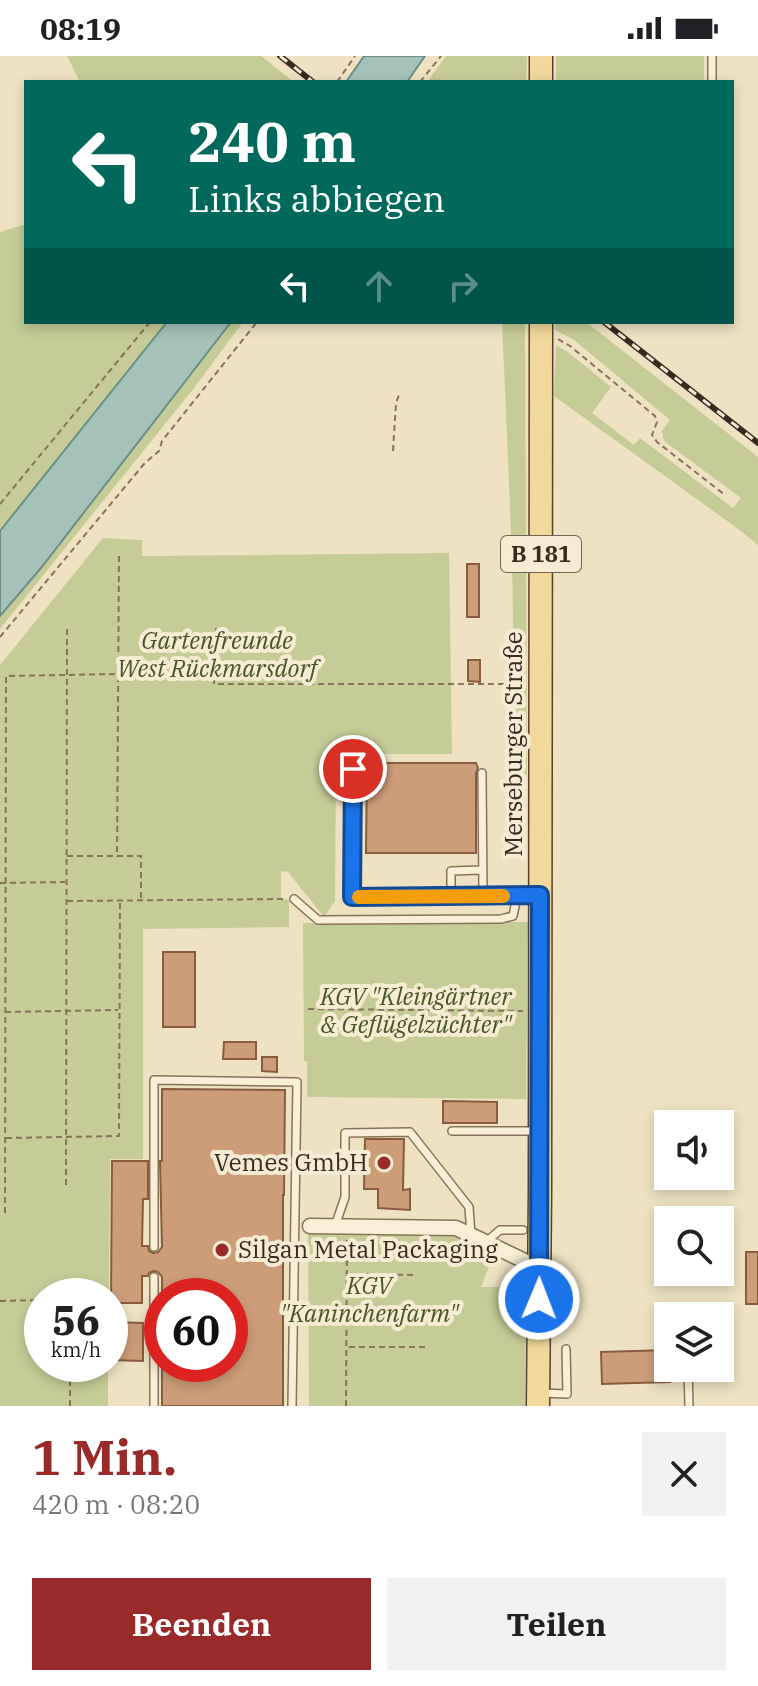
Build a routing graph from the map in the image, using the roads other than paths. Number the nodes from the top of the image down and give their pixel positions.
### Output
1 (541, 56) edge
2 (712, 56) edge
3 (541, 80) edge
4 (712, 80) edge
5 (541, 329) edge
6 (353, 769) dead end
7 (482, 773) dead end
8 (482, 870) junction
9 (540, 895) junction
10 (451, 896) junction
11 (483, 896) junction
12 (517, 896) junction
13 (294, 899) road end
14 (452, 1131) dead end
15 (540, 1131) junction
16 (310, 1226) dead end
17 (342, 1226) junction
18 (523, 1230) dead end
19 (471, 1235) junction
20 (486, 1242) junction
21 (154, 1247) dead end
22 (539, 1268) junction
23 (154, 1277) dead end
24 (566, 1349) dead end
25 (688, 1382) edge
26 (538, 1400) edge
27 (154, 1406) edge
28 (292, 1406) edge
29 (689, 1406) edge

1 - 3 main road
2 - 4 lane
5 - 9 main road, Merseburger Straße / B 181
6 - 10 lane
7 - 8 lane
8 - 10 lane
8 - 11 lane
9 - 12 lane
9 - 15 main road, Merseburger Straße / B 181
10 - 11 lane
11 - 12 lane
12 - 13 lane
14 - 15 lane
15 - 22 main road, Merseburger Straße / B 181
16 - 17 street
17 - 19 street
17 - 19 lane
18 - 20 lane
19 - 20 street
20 - 22 street
21 - 28 lane
22 - 26 main road, Merseburger Straße / B 181
23 - 27 lane
24 - 26 lane
25 - 29 lane

